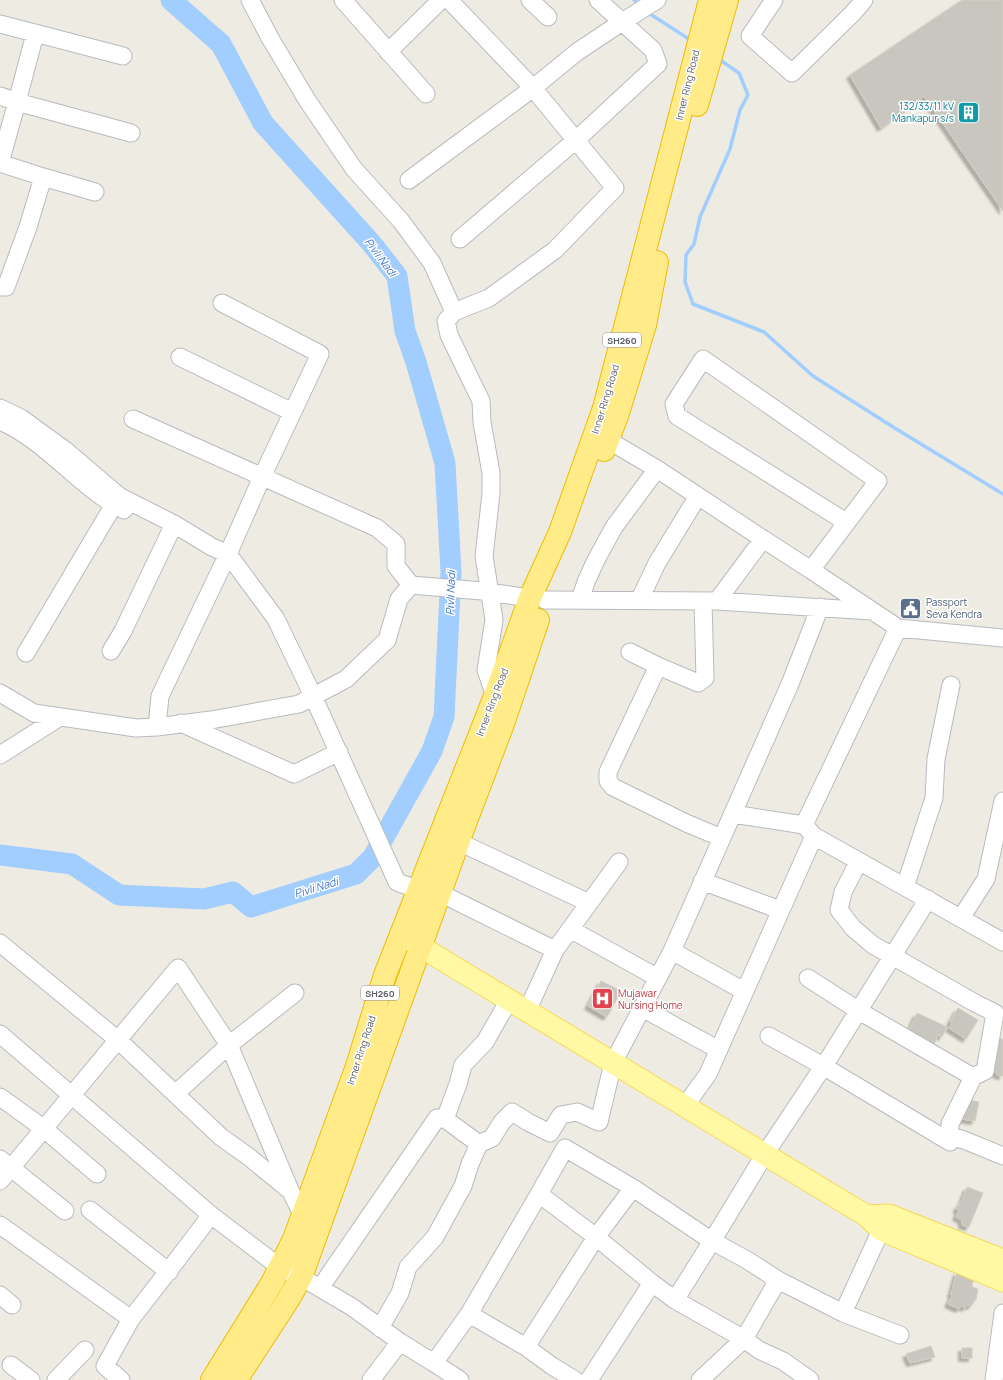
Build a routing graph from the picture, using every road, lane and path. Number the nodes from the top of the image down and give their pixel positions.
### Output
1 (250, 0) edge
2 (343, 0) edge
3 (441, 0) edge
4 (449, 0) edge
5 (530, 0) edge
6 (598, 0) edge
7 (657, 0) edge
8 (710, 0) edge
9 (726, 0) edge
10 (774, 0) edge
11 (864, 0) edge
12 (548, 17) dead end
13 (622, 22) junction
14 (0, 24) edge
15 (35, 34) junction
16 (709, 45) junction
17 (388, 52) junction
18 (124, 56) dead end
19 (533, 88) junction
20 (426, 94) dead end
21 (0, 96) edge
22 (17, 102) junction
23 (131, 133) dead end
24 (576, 140) junction
25 (0, 163) edge
26 (43, 177) junction
27 (409, 180) dead end
28 (95, 192) dead end
29 (460, 240) dead end
30 (0, 287) edge
31 (222, 303) dead end
32 (454, 312) junction
33 (180, 357) dead end
34 (0, 408) edge
35 (292, 412) junction
36 (133, 419) dead end
37 (0, 421) edge
38 (601, 437) junction
39 (657, 470) junction
40 (262, 477) junction
41 (698, 496) junction
42 (116, 500) junction
43 (846, 522) junction
44 (172, 528) junction
45 (763, 539) junction
46 (228, 554) junction
47 (811, 570) junction
48 (411, 585) junction
49 (486, 591) junction
50 (537, 599) junction
51 (580, 600) junction
52 (639, 600) junction
53 (710, 601) junction
54 (820, 607) junction
55 (872, 611) junction
56 (898, 628) junction
57 (1003, 638) edge
58 (111, 651) dead end
59 (630, 652) dead end
60 (26, 653) dead end
61 (658, 666) junction
62 (951, 685) dead end
63 (0, 693) edge
64 (313, 696) junction
65 (495, 696) junction
66 (60, 717) junction
67 (181, 723) junction
68 (157, 727) junction
69 (338, 752) junction
70 (0, 754) edge
71 (1003, 801) edge
72 (733, 814) junction
73 (809, 830) junction
74 (722, 838) junction
75 (459, 842) junction
76 (859, 861) junction
77 (619, 862) dead end
78 (702, 881) junction
79 (904, 886) junction
80 (430, 891) junction
81 (928, 900) junction
82 (590, 903) junction
83 (780, 910) junction
84 (962, 918) junction
85 (570, 929) junction
86 (402, 933) junction
87 (1003, 942) edge
88 (0, 943) edge
89 (421, 947) junction
90 (555, 950) junction
91 (672, 951) junction
92 (893, 955) junction
93 (658, 978) junction
94 (808, 978) dead end
95 (744, 991) junction
96 (295, 993) dead end
97 (518, 1005) junction
98 (642, 1008) junction
99 (858, 1011) junction
100 (0, 1034) edge
101 (769, 1036) dead end
102 (118, 1040) junction
103 (229, 1045) junction
104 (719, 1050) junction
105 (613, 1063) junction
106 (823, 1066) junction
107 (973, 1077) junction
108 (175, 1094) junction
109 (71, 1095) junction
110 (0, 1097) edge
111 (685, 1106) junction
112 (445, 1119) junction
113 (43, 1128) junction
114 (550, 1133) junction
115 (950, 1136) junction
116 (479, 1144) junction
117 (566, 1148) junction
118 (765, 1154) junction
119 (1003, 1156) edge
120 (6, 1163) edge
121 (97, 1174) dead end
122 (0, 1181) edge
123 (633, 1188) junction
124 (290, 1190) junction
125 (539, 1194) junction
126 (90, 1210) dead end
127 (65, 1211) dead end
128 (210, 1215) junction
129 (303, 1216) junction
130 (874, 1223) junction
131 (0, 1224) edge
132 (596, 1236) junction
133 (712, 1241) junction
134 (1003, 1260) edge
135 (281, 1268) junction
136 (168, 1272) junction
137 (301, 1277) junction
138 (778, 1280) junction
139 (1003, 1281) edge
140 (652, 1283) junction
141 (320, 1288) junction
142 (675, 1300) junction
143 (843, 1313) junction
144 (1003, 1313) edge
145 (469, 1314) junction
146 (131, 1319) junction
147 (380, 1328) junction
148 (900, 1335) dead end
149 (744, 1339) junction
150 (400, 1342) junction
151 (526, 1347) junction
152 (434, 1363) junction
153 (11, 1365) dead end
154 (105, 1366) junction
155 (31, 1380) edge
156 (56, 1380) edge
157 (121, 1380) edge
158 (212, 1380) edge
159 (236, 1380) edge
160 (371, 1380) edge
161 (460, 1380) edge
162 (575, 1380) edge
163 (589, 1380) edge
164 (700, 1380) edge
165 (810, 1380) edge
166 (994, 1380) edge

1 - 32 street
2 - 17 street
3 - 17 street
4 - 19 street
5 - 12 street
6 - 13 street
7 - 13 street
8 - 16 highway, Inner Ring Road / SH260
9 - 16 highway, Inner Ring Road / SH260
10 - 11 street
13 - 19 street
13 - 24 street
14 - 15 street
15 - 18 street
15 - 22 street
16 - 38 highway, Inner Ring Road / SH260
16 - 38 highway, Inner Ring Road / SH260
17 - 20 street
19 - 24 street
19 - 27 street
21 - 22 street
22 - 23 street
22 - 25 street
24 - 29 street
24 - 32 street
25 - 26 street
26 - 28 street
26 - 30 street
31 - 35 street
32 - 49 street
33 - 35 street
34 - 42 street
35 - 40 street
36 - 40 street
37 - 42 street
38 - 39 street
38 - 50 highway, Inner Ring Road / SH260
39 - 41 street
39 - 51 street
40 - 46 street
40 - 48 street
41 - 45 street
41 - 52 street
42 - 44 street
42 - 60 street
43 - 43 street
43 - 47 street
44 - 46 street
44 - 58 street
45 - 47 street
45 - 53 street
46 - 64 street
46 - 68 street
47 - 55 street
48 - 49 street
48 - 64 street
49 - 50 street
49 - 65 street
50 - 51 street
50 - 65 highway, Inner Ring Road / SH260
50 - 75 highway, Inner Ring Road / SH260
51 - 52 street
52 - 53 street
53 - 54 street
53 - 61 street
54 - 55 street
54 - 72 street
55 - 56 street
56 - 57 street
56 - 73 street
59 - 61 street
61 - 74 street
62 - 79 street
63 - 66 street
64 - 67 street
64 - 69 street
65 - 80 highway, Inner Ring Road / SH260
66 - 68 street
66 - 70 street
67 - 68 street
67 - 69 street
69 - 80 street
71 - 84 street
72 - 73 street
72 - 74 street
73 - 76 street
73 - 83 street
74 - 78 street
75 - 80 highway, Inner Ring Road / SH260
75 - 82 street
76 - 79 street
76 - 92 street
77 - 82 street
78 - 83 street
78 - 91 street
79 - 81 street
80 - 86 highway, Inner Ring Road / SH260
80 - 89 highway, Inner Ring Road / SH260
80 - 90 street
81 - 84 street
81 - 92 street
82 - 85 street
83 - 95 street
84 - 87 street
85 - 90 street
85 - 93 street
86 - 89 main road
86 - 129 highway, Inner Ring Road / SH260
88 - 102 street
89 - 97 main road
89 - 137 highway, Inner Ring Road / SH260
90 - 97 street
91 - 93 street
91 - 95 street
92 - 99 street
92 - 107 street
93 - 98 street
94 - 99 street
95 - 104 street
96 - 103 street
97 - 105 main road
97 - 112 street
98 - 104 street
98 - 105 street
99 - 106 street
99 - 107 street
100 - 109 street
101 - 106 street
102 - 103 street
102 - 108 street
102 - 109 street
103 - 108 street
103 - 124 street
104 - 111 street
105 - 111 main road
105 - 114 street
106 - 115 street
106 - 118 street
107 - 115 street
108 - 124 street
109 - 113 street
109 - 128 street
110 - 113 street
111 - 118 main road
112 - 116 street
112 - 141 street
113 - 120 street
113 - 121 street
114 - 116 street
114 - 117 street
115 - 119 street
116 - 147 street
117 - 123 street
117 - 125 street
118 - 130 main road
118 - 133 street
120 - 122 street
120 - 127 street
123 - 132 street
123 - 133 street
124 - 129 street
125 - 132 street
125 - 145 street
126 - 136 street
128 - 135 street
128 - 136 street
129 - 135 highway, Inner Ring Road / SH260
130 - 134 main road
130 - 139 main road
130 - 143 street
131 - 146 street
132 - 140 street
132 - 151 street
133 - 138 street
133 - 142 street
135 - 137 street
135 - 158 highway, Inner Ring Road / SH260
136 - 146 street
137 - 141 street
137 - 159 highway, Inner Ring Road / SH260
138 - 143 street
138 - 149 street
140 - 142 street
140 - 163 street
141 - 147 street
142 - 149 street
143 - 148 street
144 - 166 street
145 - 151 street
145 - 152 street
146 - 154 street
147 - 150 street
149 - 164 street
149 - 165 street
150 - 152 street
150 - 160 street
151 - 162 street
152 - 161 street
153 - 155 street
154 - 156 street
154 - 157 street

